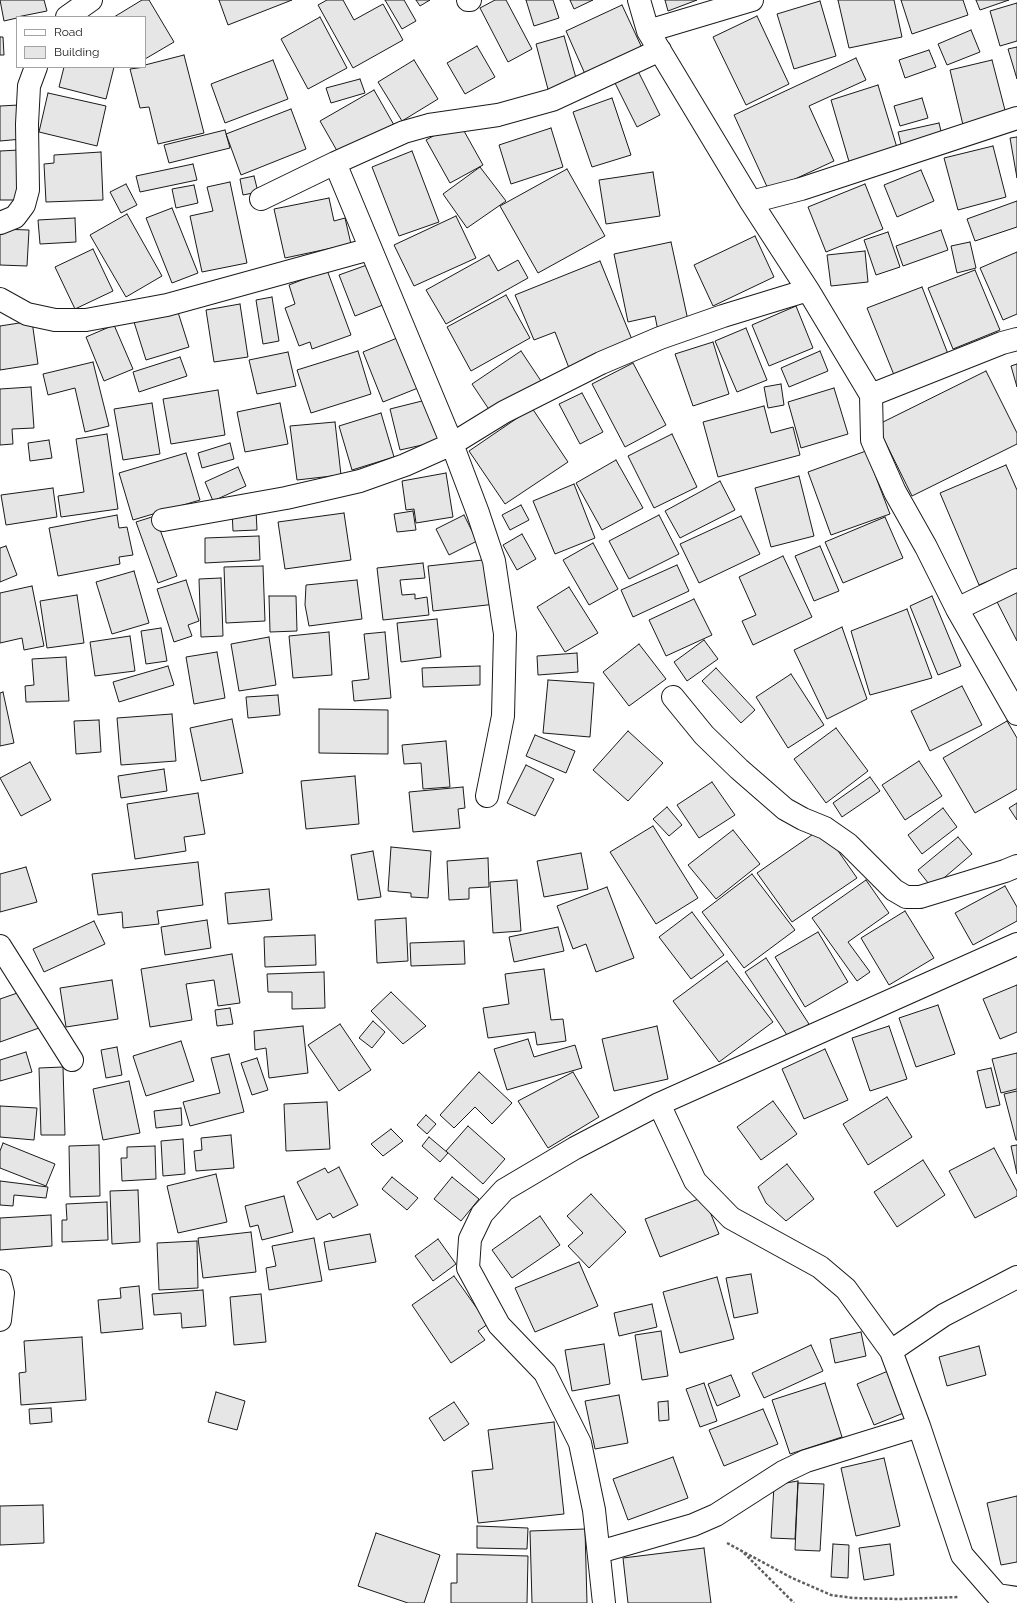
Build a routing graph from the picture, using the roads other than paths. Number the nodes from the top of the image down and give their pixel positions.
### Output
1 (91, 0) edge
2 (638, 0) edge
3 (752, 0) edge
4 (68, 16) edge
5 (648, 31) junction
6 (660, 50) junction
7 (36, 68) edge
8 (1017, 118) edge
9 (335, 163) junction
10 (261, 199) dead end
11 (751, 202) junction
12 (0, 223) edge
13 (370, 249) junction
14 (808, 290) junction
15 (0, 299) edge
16 (1017, 339) edge
17 (871, 395) junction
18 (452, 444) junction
19 (163, 520) dead end
20 (1017, 580) edge
21 (957, 610) junction
22 (673, 697) dead end
23 (1017, 714) edge
24 (487, 796) dead end
25 (1017, 866) edge
26 (1017, 944) edge
27 (0, 946) edge
28 (72, 1060) dead end
29 (659, 1104) junction
30 (1017, 1277) edge
31 (0, 1281) edge
32 (0, 1320) edge
33 (891, 1351) junction
34 (919, 1426) junction
35 (599, 1552) junction
36 (1007, 1597) edge
37 (604, 1603) edge

1 - 4 street
2 - 5 street
3 - 5 street
5 - 6 street
6 - 9 street
6 - 11 street
7 - 12 street
8 - 11 street
9 - 10 street
9 - 13 street
11 - 14 street
13 - 15 street
13 - 18 street
14 - 17 street
14 - 18 street
16 - 17 street
17 - 21 street
18 - 19 street
18 - 24 street
20 - 21 street
21 - 23 street
22 - 25 street
26 - 29 street
27 - 28 street
29 - 33 street
29 - 35 street
30 - 33 street
31 - 32 street
33 - 34 street
34 - 35 street
34 - 36 street
35 - 37 street

